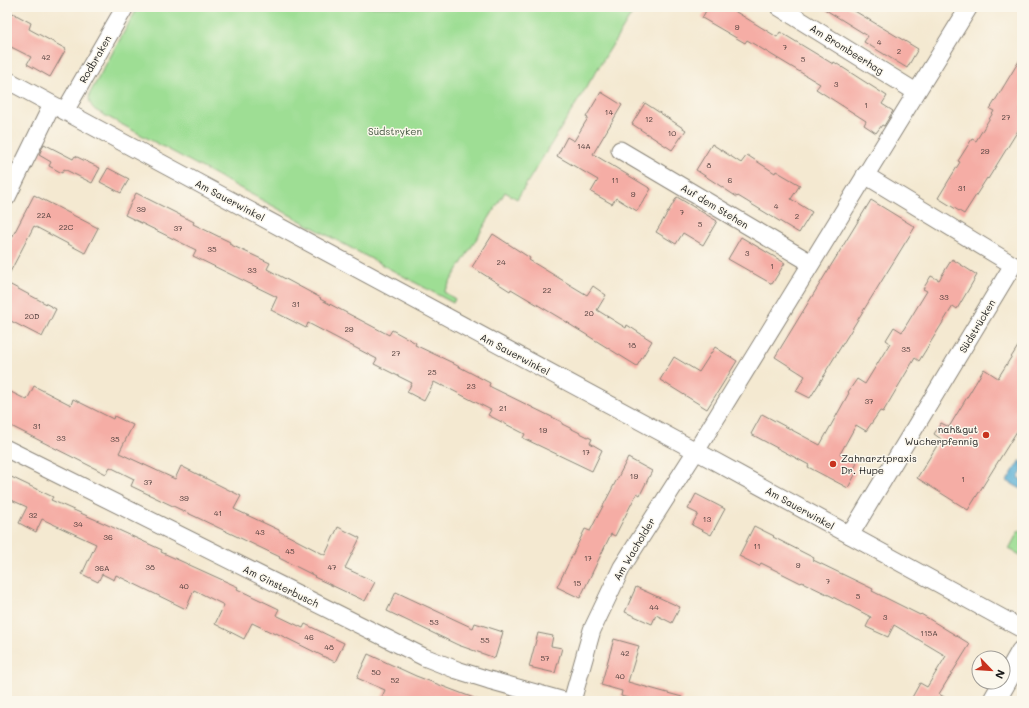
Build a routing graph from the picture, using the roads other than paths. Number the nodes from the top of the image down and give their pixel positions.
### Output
1 (125, 7) edge
2 (779, 7) edge
3 (969, 7) edge
4 (7, 80) edge
5 (916, 92) junction
6 (58, 108) junction
7 (620, 150) dead end
8 (865, 175) junction
9 (7, 197) edge
10 (811, 263) junction
11 (7, 449) edge
12 (696, 451) junction
13 (850, 535) junction
14 (1022, 629) edge
15 (1022, 652) edge
16 (564, 701) edge
17 (572, 701) edge
18 (994, 701) edge

1 - 6 street, Rodbraken
2 - 5 street, Am Brombeerhag
3 - 5 street
4 - 6 street, Am Sauerwinkel
5 - 8 street
6 - 9 street, Rodbraken
6 - 12 street, Am Sauerwinkel
7 - 10 street, Auf dem Stehen
8 - 10 street
8 - 13 street, Südstrücken
10 - 12 street
11 - 16 street, Am Ginsterbusch
12 - 13 street, Am Sauerwinkel
12 - 17 street, Am Wacholder
13 - 14 street, Am Sauerwinkel
15 - 18 street

